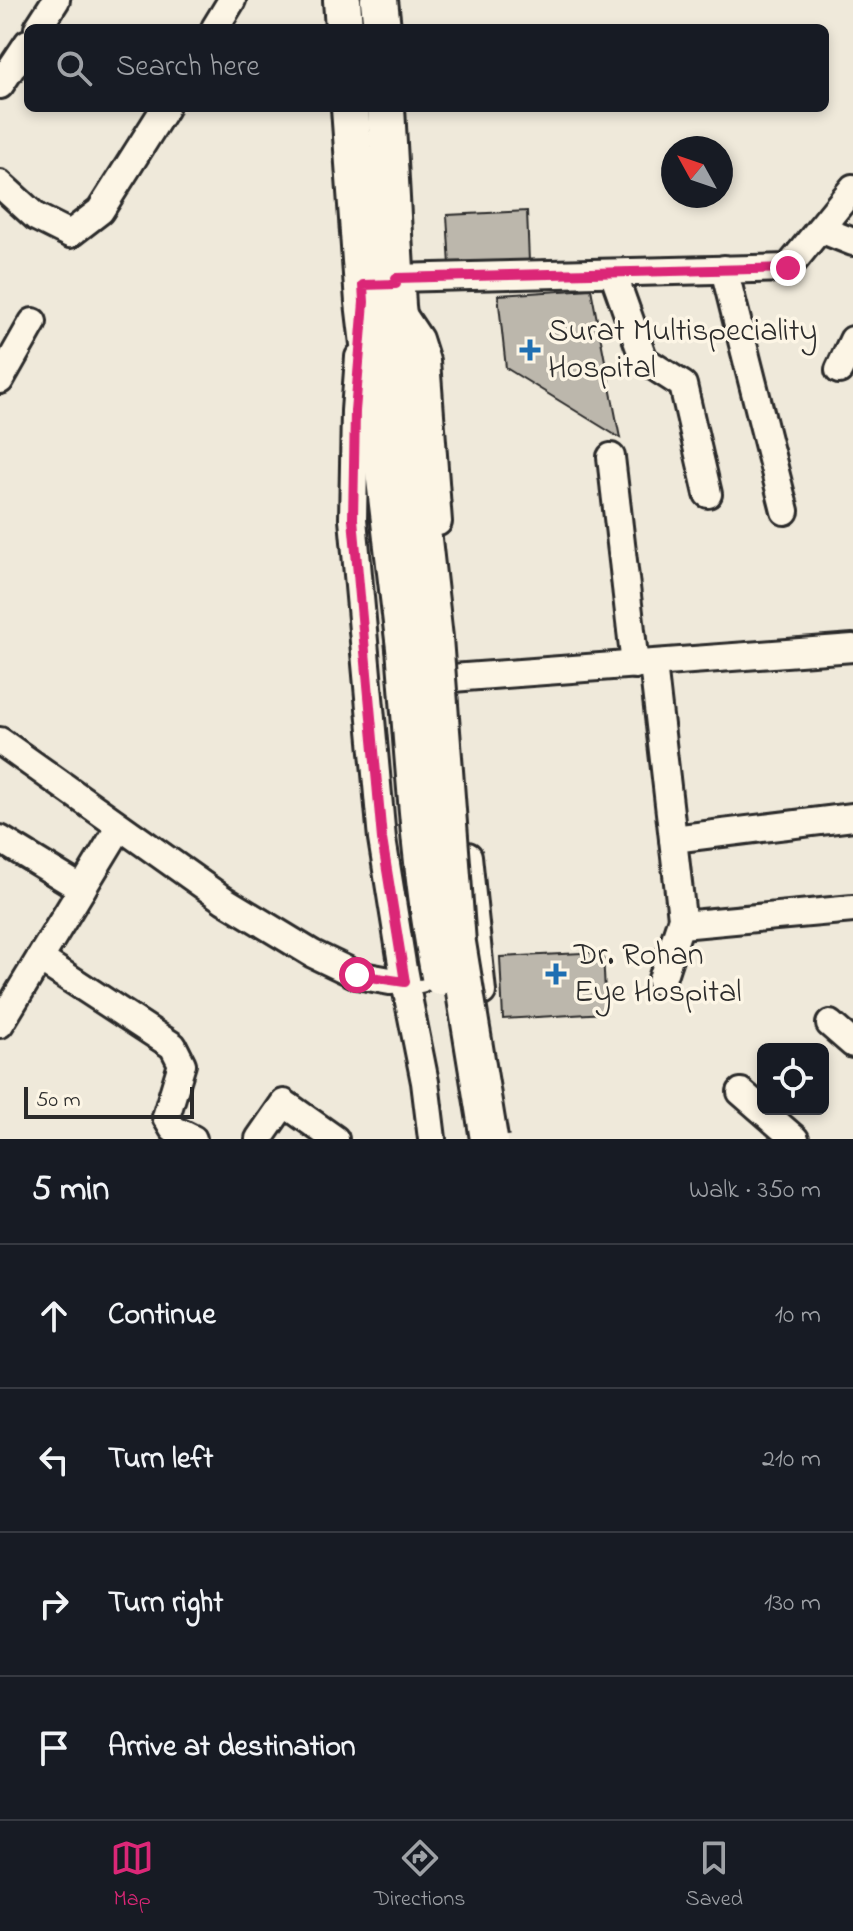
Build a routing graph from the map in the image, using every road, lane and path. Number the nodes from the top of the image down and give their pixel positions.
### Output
1 (56, 0) edge
2 (232, 0) edge
3 (342, 0) edge
4 (379, 0) edge
5 (42, 24) edge
6 (217, 24) edge
7 (344, 24) edge
8 (382, 24) edge
9 (24, 51) edge
10 (0, 85) edge
11 (162, 112) edge
12 (351, 112) edge
13 (386, 112) edge
14 (0, 184) edge
15 (853, 188) edge
16 (820, 229) junction
17 (853, 242) edge
18 (724, 269) junction
19 (613, 273) junction
20 (383, 291) junction
21 (33, 322) dead end
22 (853, 340) edge
23 (839, 370) dead end
24 (1, 376) edge
25 (611, 457) dead end
26 (708, 494) dead end
27 (785, 511) dead end
28 (419, 643) junction
29 (853, 648) edge
30 (644, 664) junction
31 (452, 678) junction
32 (0, 741) edge
33 (853, 817) edge
34 (119, 828) junction
35 (0, 839) edge
36 (673, 839) junction
37 (82, 889) junction
38 (853, 909) edge
39 (681, 925) junction
40 (40, 959) junction
41 (479, 969) junction
42 (405, 982) junction
43 (661, 982) dead end
44 (2, 1015) edge
45 (830, 1024) dead end
46 (853, 1044) edge
47 (741, 1092) dead end
48 (193, 1139) edge
49 (259, 1139) edge
50 (335, 1139) edge
51 (432, 1139) edge
52 (470, 1139) edge
53 (489, 1139) edge
54 (500, 1139) edge
55 (795, 1139) edge

1 - 5 street
2 - 6 street
3 - 7 main road
4 - 8 main road
9 - 10 street
11 - 14 street
12 - 20 main road
13 - 20 main road
15 - 16 street
16 - 17 street
16 - 18 street
18 - 19 street
18 - 27 street
19 - 20 street
19 - 26 street
20 - 28 main road
20 - 31 street
20 - 42 street
21 - 24 street
22 - 23 street
25 - 30 street
28 - 52 main road, bridge
28 - 53 main road, bridge
29 - 30 street
30 - 31 street
30 - 36 street
31 - 41 street
32 - 34 street
33 - 36 street
34 - 37 street
34 - 42 street
35 - 37 street
36 - 39 street
37 - 40 street
38 - 39 street
39 - 43 street
40 - 44 street
40 - 48 street
41 - 42 street
41 - 54 street
42 - 51 street
45 - 46 street
47 - 55 street
49 - 50 street

